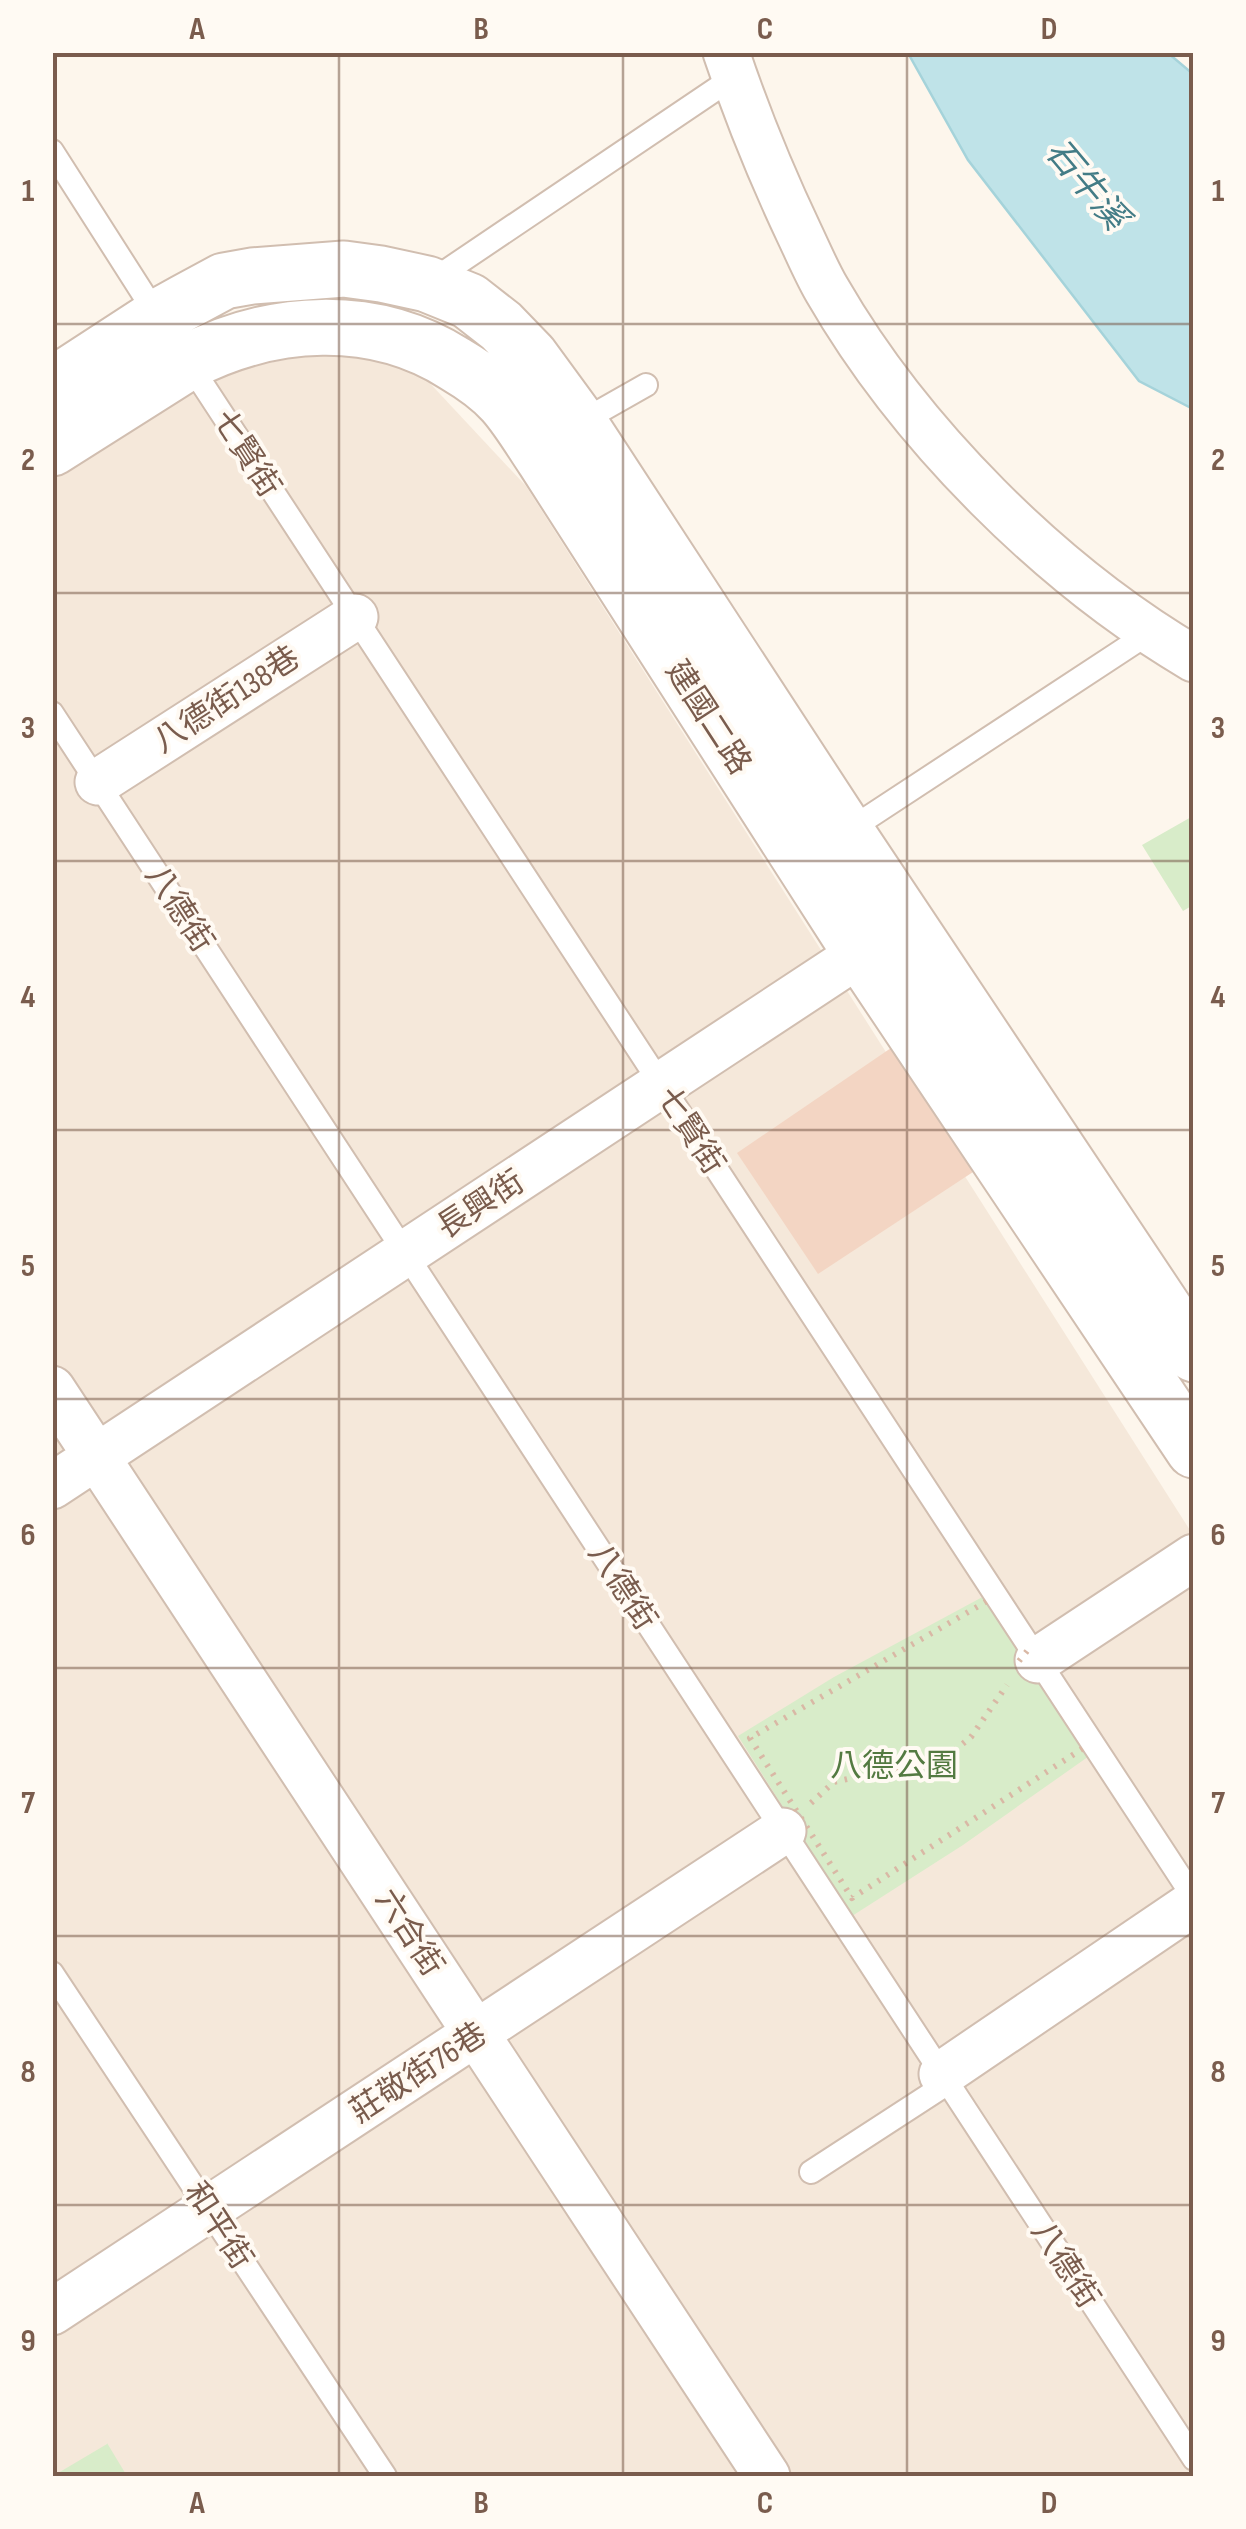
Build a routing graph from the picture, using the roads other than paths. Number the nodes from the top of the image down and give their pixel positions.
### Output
1 (730, 65) edge
2 (52, 151) edge
3 (428, 284) junction
4 (158, 317) junction
5 (188, 362) junction
6 (646, 385) dead end
7 (52, 386) edge
8 (579, 423) junction
9 (52, 448) edge
10 (355, 617) junction
11 (1149, 633) junction
12 (1194, 659) edge
13 (52, 713) edge
14 (98, 782) junction
15 (846, 832) junction
16 (906, 923) junction
17 (861, 953) junction
18 (661, 1085) junction
19 (406, 1253) junction
20 (1194, 1354) edge
21 (52, 1389) edge
22 (1194, 1450) edge
23 (97, 1456) junction
24 (52, 1486) edge
25 (1194, 1557) edge
26 (1022, 1665) junction
27 (790, 1828) junction
28 (1194, 1901) edge
29 (52, 1973) edge
30 (476, 2033) junction
31 (945, 2078) junction
32 (811, 2172) dead end
33 (209, 2210) junction
34 (52, 2312) edge
35 (1194, 2459) edge
36 (385, 2476) edge
37 (767, 2476) edge

1 - 3 lane
1 - 11 street
2 - 4 lane
3 - 4 street, 建國二路
3 - 8 street, 建國二路
4 - 7 street, 建國二路
5 - 9 street, 建國二路
5 - 10 lane, 七賢街
5 - 17 street, 建國二路
6 - 8 lane
8 - 15 street, 建國二路
10 - 14 street, 八德街138巷
10 - 18 lane, 七賢街
11 - 12 street
11 - 15 lane
13 - 14 lane, 八德街
14 - 19 lane, 八德街
15 - 16 street, 建國二路
16 - 17 street, 長興街
16 - 20 street, 建國二路
17 - 18 street, 長興街
17 - 22 street, 建國二路
18 - 19 street, 長興街
18 - 26 lane, 七賢街
19 - 23 street, 長興街
19 - 27 lane, 八德街
21 - 23 street, 六合街
23 - 24 street, 長興街
23 - 30 street, 六合街
25 - 26 street
26 - 28 lane, 七賢街
27 - 30 street, 莊敬街76巷
27 - 31 lane, 八德街
28 - 31 street
29 - 33 lane, 和平街
30 - 33 street, 莊敬街76巷
30 - 37 street, 六合街
31 - 32 lane
31 - 35 lane, 八德街
33 - 34 street, 莊敬街76巷
33 - 36 lane, 和平街

